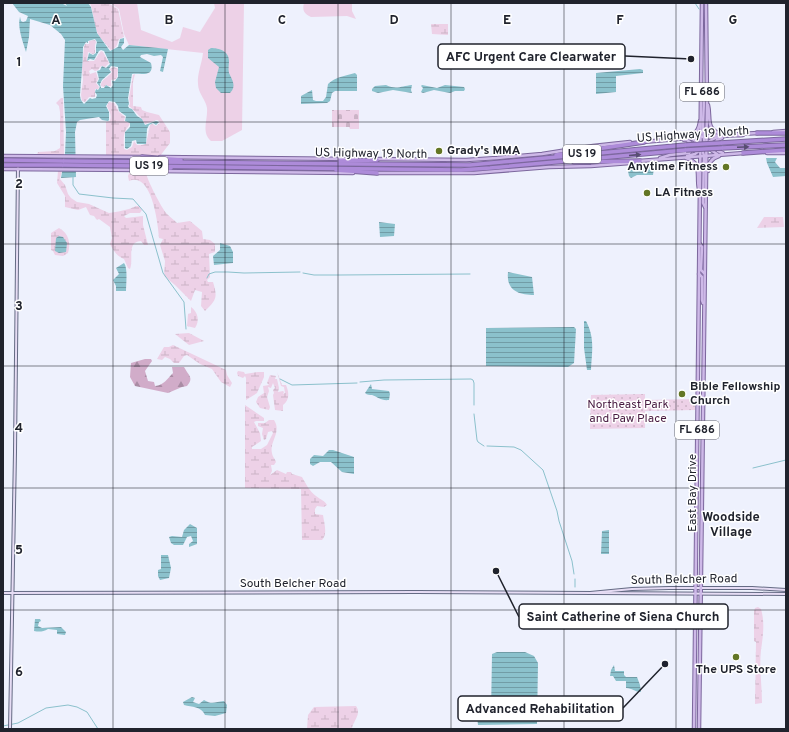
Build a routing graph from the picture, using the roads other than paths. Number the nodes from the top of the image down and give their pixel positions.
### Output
1 (702, 3) edge
2 (706, 3) edge
3 (702, 83) junction
4 (707, 102) junction
5 (701, 110) junction
6 (786, 132) edge
7 (757, 133) junction
8 (724, 135) junction
9 (750, 135) junction
10 (704, 136) junction
11 (685, 138) junction
12 (690, 138) junction
13 (786, 139) edge
14 (662, 141) junction
15 (644, 142) junction
16 (706, 144) junction
17 (786, 145) edge
18 (702, 148) junction
19 (786, 150) edge
20 (743, 153) junction
21 (786, 153) edge
22 (730, 154) junction
23 (734, 154) junction
24 (717, 155) junction
25 (3, 156) edge
26 (20, 156) junction
27 (39, 156) junction
28 (704, 156) junction
29 (142, 157) junction
30 (541, 158) junction
31 (684, 158) junction
32 (3, 159) edge
33 (657, 159) junction
34 (377, 160) junction
35 (640, 160) junction
36 (200, 162) junction
37 (555, 162) junction
38 (284, 163) junction
39 (3, 165) edge
40 (79, 165) junction
41 (218, 167) junction
42 (3, 168) edge
43 (317, 168) junction
44 (17, 169) junction
45 (38, 169) junction
46 (139, 170) junction
47 (377, 173) junction
48 (706, 182) junction
49 (700, 194) junction
50 (706, 209) junction
51 (700, 244) junction
52 (699, 273) junction
53 (704, 273) junction
54 (704, 303) junction
55 (696, 588) junction
56 (702, 588) junction
57 (786, 590) edge
58 (3, 593) edge
59 (13, 593) junction
60 (583, 593) junction
61 (696, 594) junction
62 (702, 594) junction
63 (786, 594) edge
64 (694, 722) junction
65 (10, 728) edge
66 (694, 729) edge
67 (699, 729) edge

1 - 3 main road, FL 686
2 - 4 main road, FL 686
3 - 5 main road, FL 686
3 - 10 main road
4 - 8 main road
4 - 10 main road, FL 686
5 - 10 main road, FL 686
5 - 11 main road
6 - 7 highway
7 - 8 main road
7 - 9 main road
8 - 10 main road
9 - 16 main road
9 - 23 main road
10 - 12 main road
10 - 16 main road, East Bay Drive / FL 686
10 - 18 main road, FL 686
11 - 12 main road
11 - 14 main road
12 - 18 main road
13 - 30 highway, US Highway 19 North / US 19, bridge
14 - 15 main road
14 - 33 main road
15 - 30 highway
15 - 34 main road
16 - 18 main road
16 - 24 main road
16 - 28 main road, East Bay Drive / FL 686
37 -> 17 highway, US Highway 19 North / US 19, bridge
18 - 28 main road
18 - 33 main road
19 - 20 highway
20 - 21 main road
20 - 23 main road
22 - 23 main road
22 - 24 main road
22 - 48 main road
24 - 28 main road
25 - 26 main road
26 - 27 main road
26 - 44 main road
27 - 29 main road
27 - 45 main road
28 - 31 main road
28 - 48 main road, East Bay Drive / FL 686
28 - 49 main road, East Bay Drive / FL 686
28 - 50 main road
29 - 34 main road
29 - 36 highway
30 - 38 highway, US Highway 19 North / US 19
31 - 33 main road
31 - 49 main road
32 - 39 main road
32 - 40 highway, US Highway 19 North / US 19, bridge
33 - 35 main road
34 - 38 highway
35 - 37 highway
35 - 47 main road
36 - 38 highway, US Highway 19 North / US 19
36 - 40 highway, US Highway 19 North / US 19
37 - 43 highway, US Highway 19 North / US 19
39 - 40 highway, US Highway 19 North / US 19, bridge
40 - 41 highway, US Highway 19 North / US 19
40 - 45 main road
40 - 46 main road
41 - 43 highway, US Highway 19 North / US 19
41 - 46 highway
42 - 44 main road
43 - 47 highway
44 - 45 main road
44 - 59 main road
46 - 47 main road
48 - 50 main road, East Bay Drive / FL 686
49 - 51 main road, East Bay Drive / FL 686
50 - 53 main road, East Bay Drive / FL 686
51 - 52 main road, East Bay Drive / FL 686
51 - 53 main road
52 - 54 main road
52 - 55 main road, East Bay Drive / FL 686
53 - 54 main road, East Bay Drive / FL 686
54 - 56 main road, East Bay Drive / FL 686
55 - 56 main road, South Belcher Road
55 - 60 main road, South Belcher Road
55 - 61 main road, East Bay Drive / FL 686
56 - 57 main road, South Belcher Road
56 - 62 main road, East Bay Drive / FL 686
58 - 59 main road, South Belcher Road
59 - 60 main road, South Belcher Road
59 - 65 main road
60 - 61 main road, South Belcher Road
61 - 62 main road, South Belcher Road
61 - 64 main road, East Bay Drive / FL 686
62 - 63 main road, South Belcher Road
62 - 67 main road, East Bay Drive / FL 686
64 - 66 main road, East Bay Drive / FL 686
64 - 67 main road

